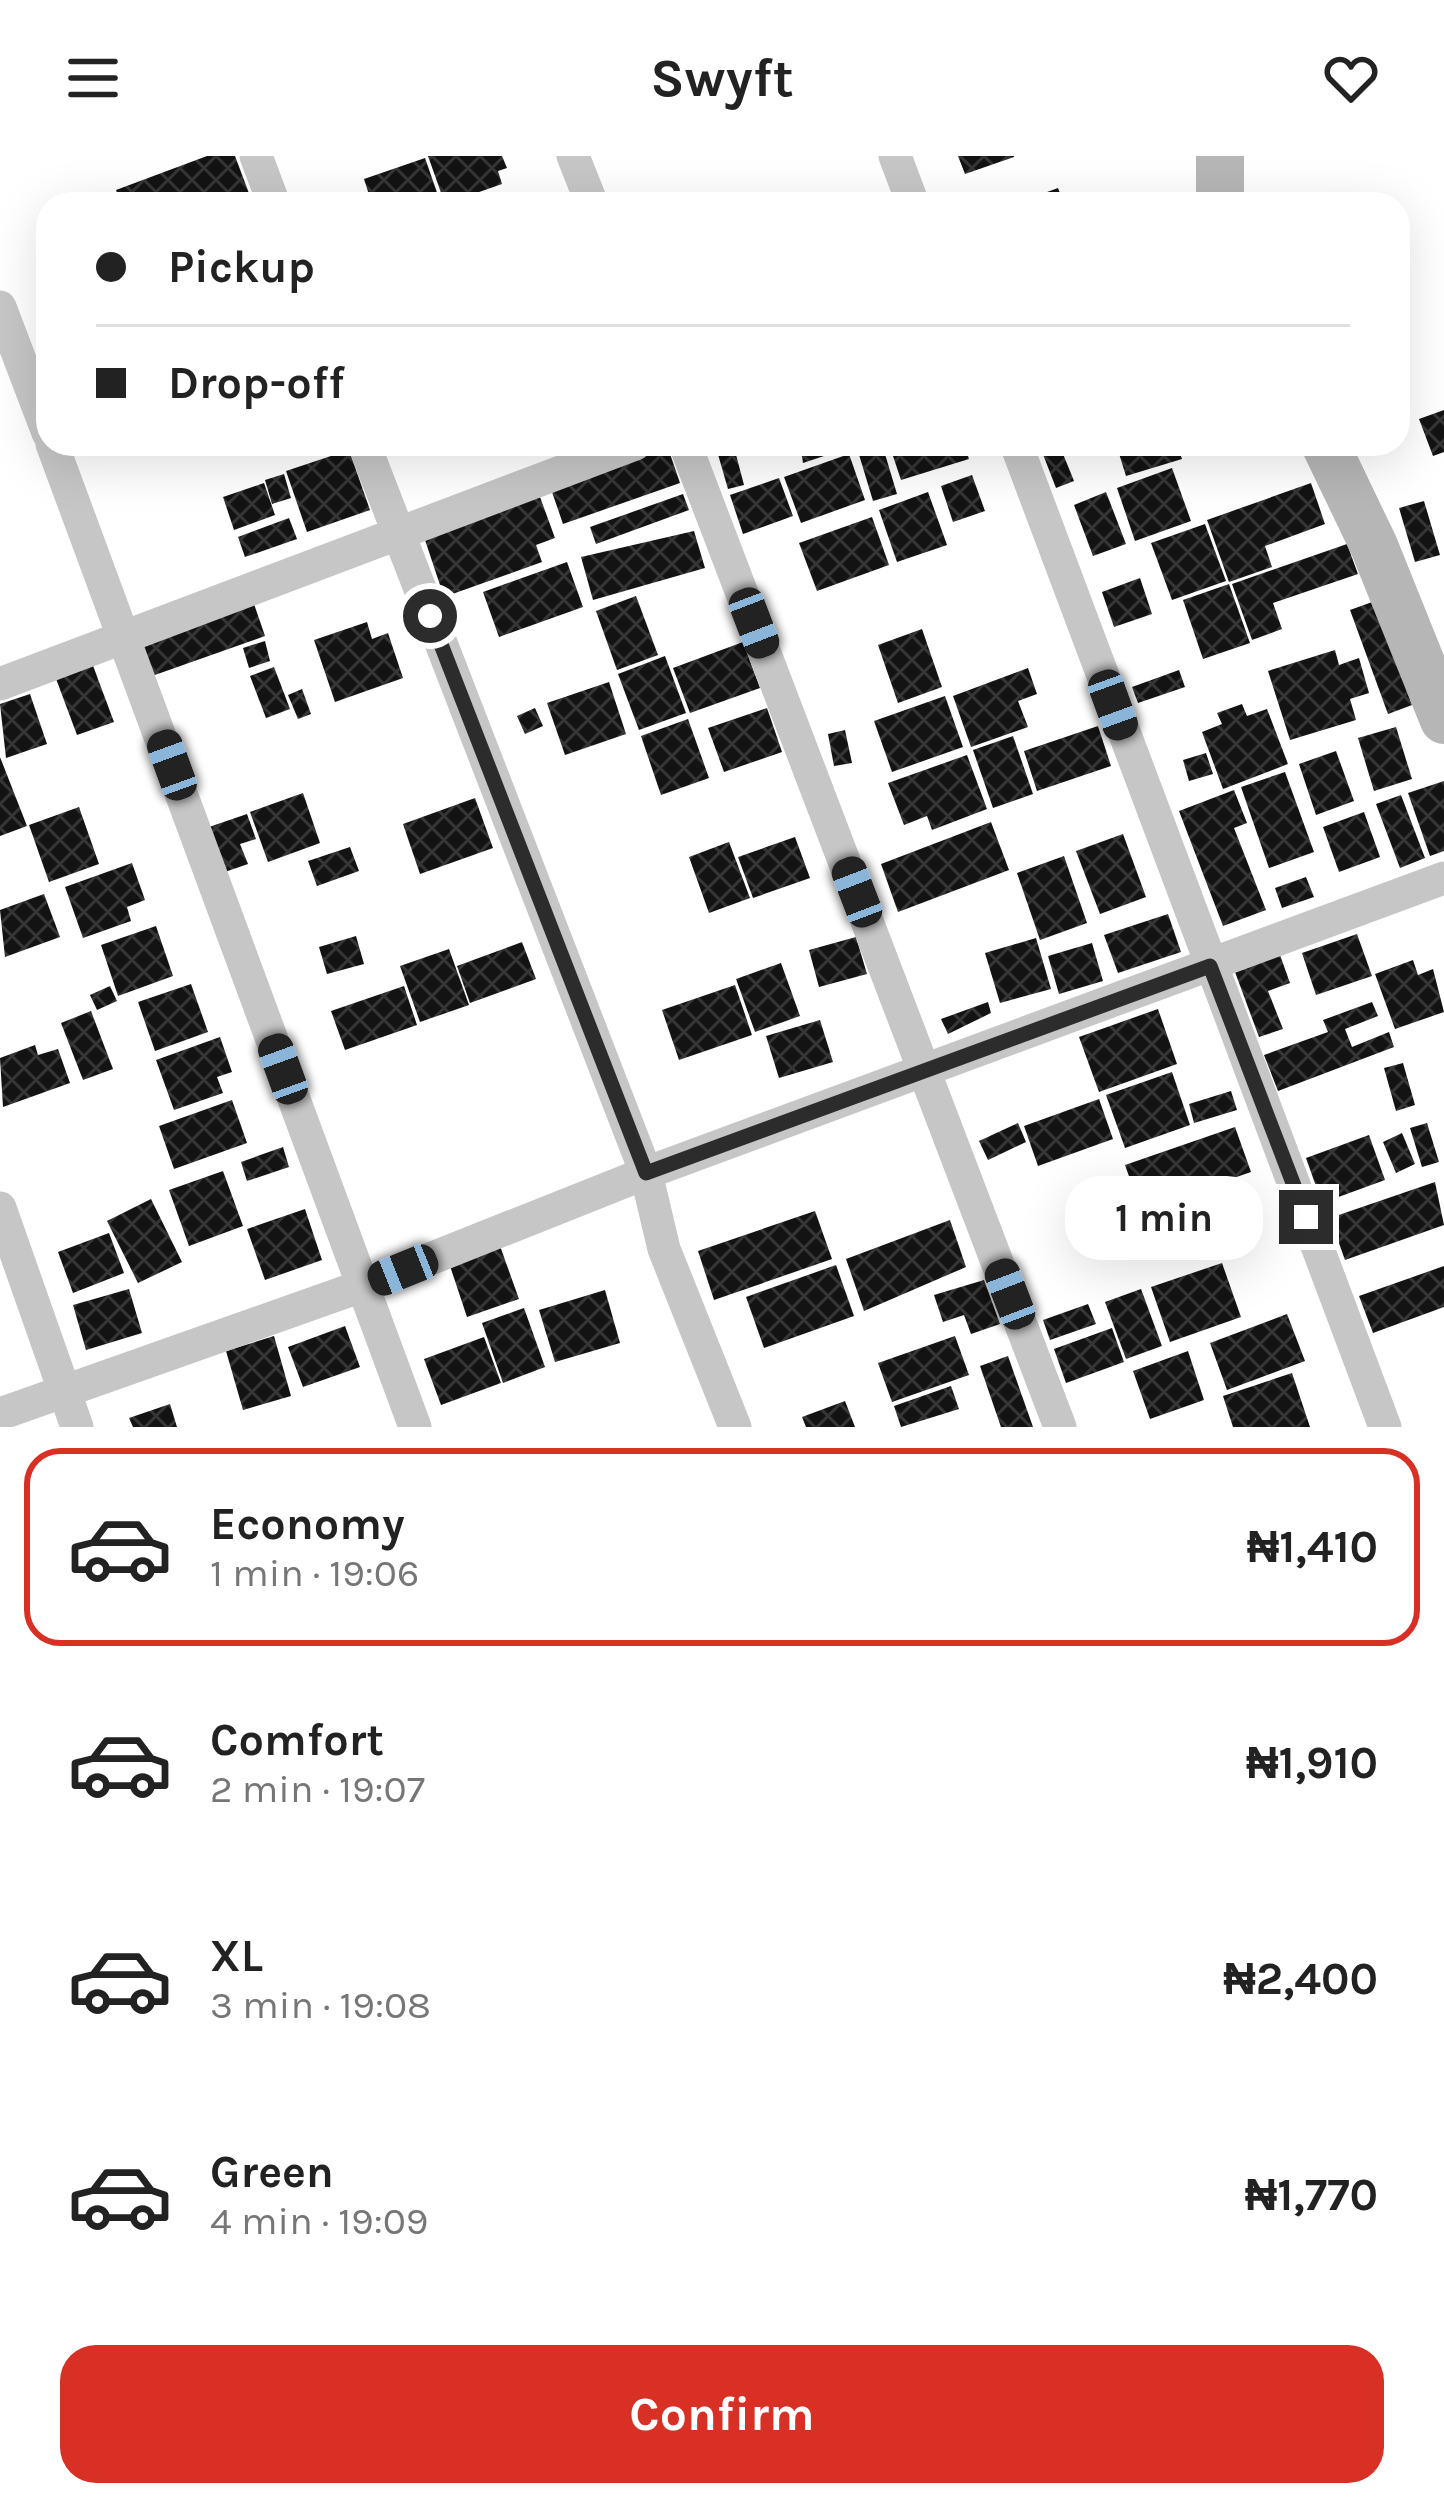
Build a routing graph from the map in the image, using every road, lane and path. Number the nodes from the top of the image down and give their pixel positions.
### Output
1 (256, 156) edge
2 (573, 156) edge
3 (895, 156) edge
4 (1220, 156) edge
5 (270, 192) edge
6 (587, 192) edge
7 (908, 192) edge
8 (1220, 192) edge
9 (0, 307) edge
10 (36, 402) edge
11 (57, 456) edge
12 (369, 456) edge
13 (602, 456) edge
14 (690, 456) edge
15 (1020, 456) edge
16 (1331, 456) edge
17 (397, 531) junction
18 (125, 634) junction
19 (0, 684) edge
20 (1444, 720) edge
21 (1444, 878) edge
22 (1210, 966) junction
23 (926, 1071) junction
24 (646, 1173) junction
25 (0, 1208) edge
26 (362, 1286) junction
27 (64, 1392) junction
28 (0, 1414) edge
29 (77, 1427) edge
30 (415, 1427) edge
31 (734, 1427) edge
32 (1060, 1427) edge
33 (1385, 1427) edge

1 - 5 street
2 - 6 street
3 - 7 street
4 - 8 street
9 - 10 street
11 - 18 street
12 - 17 street
13 - 17 street
14 - 23 street
15 - 22 street
16 - 20 street
17 - 18 street
17 - 24 street
18 - 19 street
18 - 26 street
21 - 22 street
22 - 23 street
22 - 33 street
23 - 24 street
23 - 32 street
24 - 26 street
24 - 31 street
25 - 27 street
26 - 27 street
26 - 30 street
27 - 28 street
27 - 29 street

